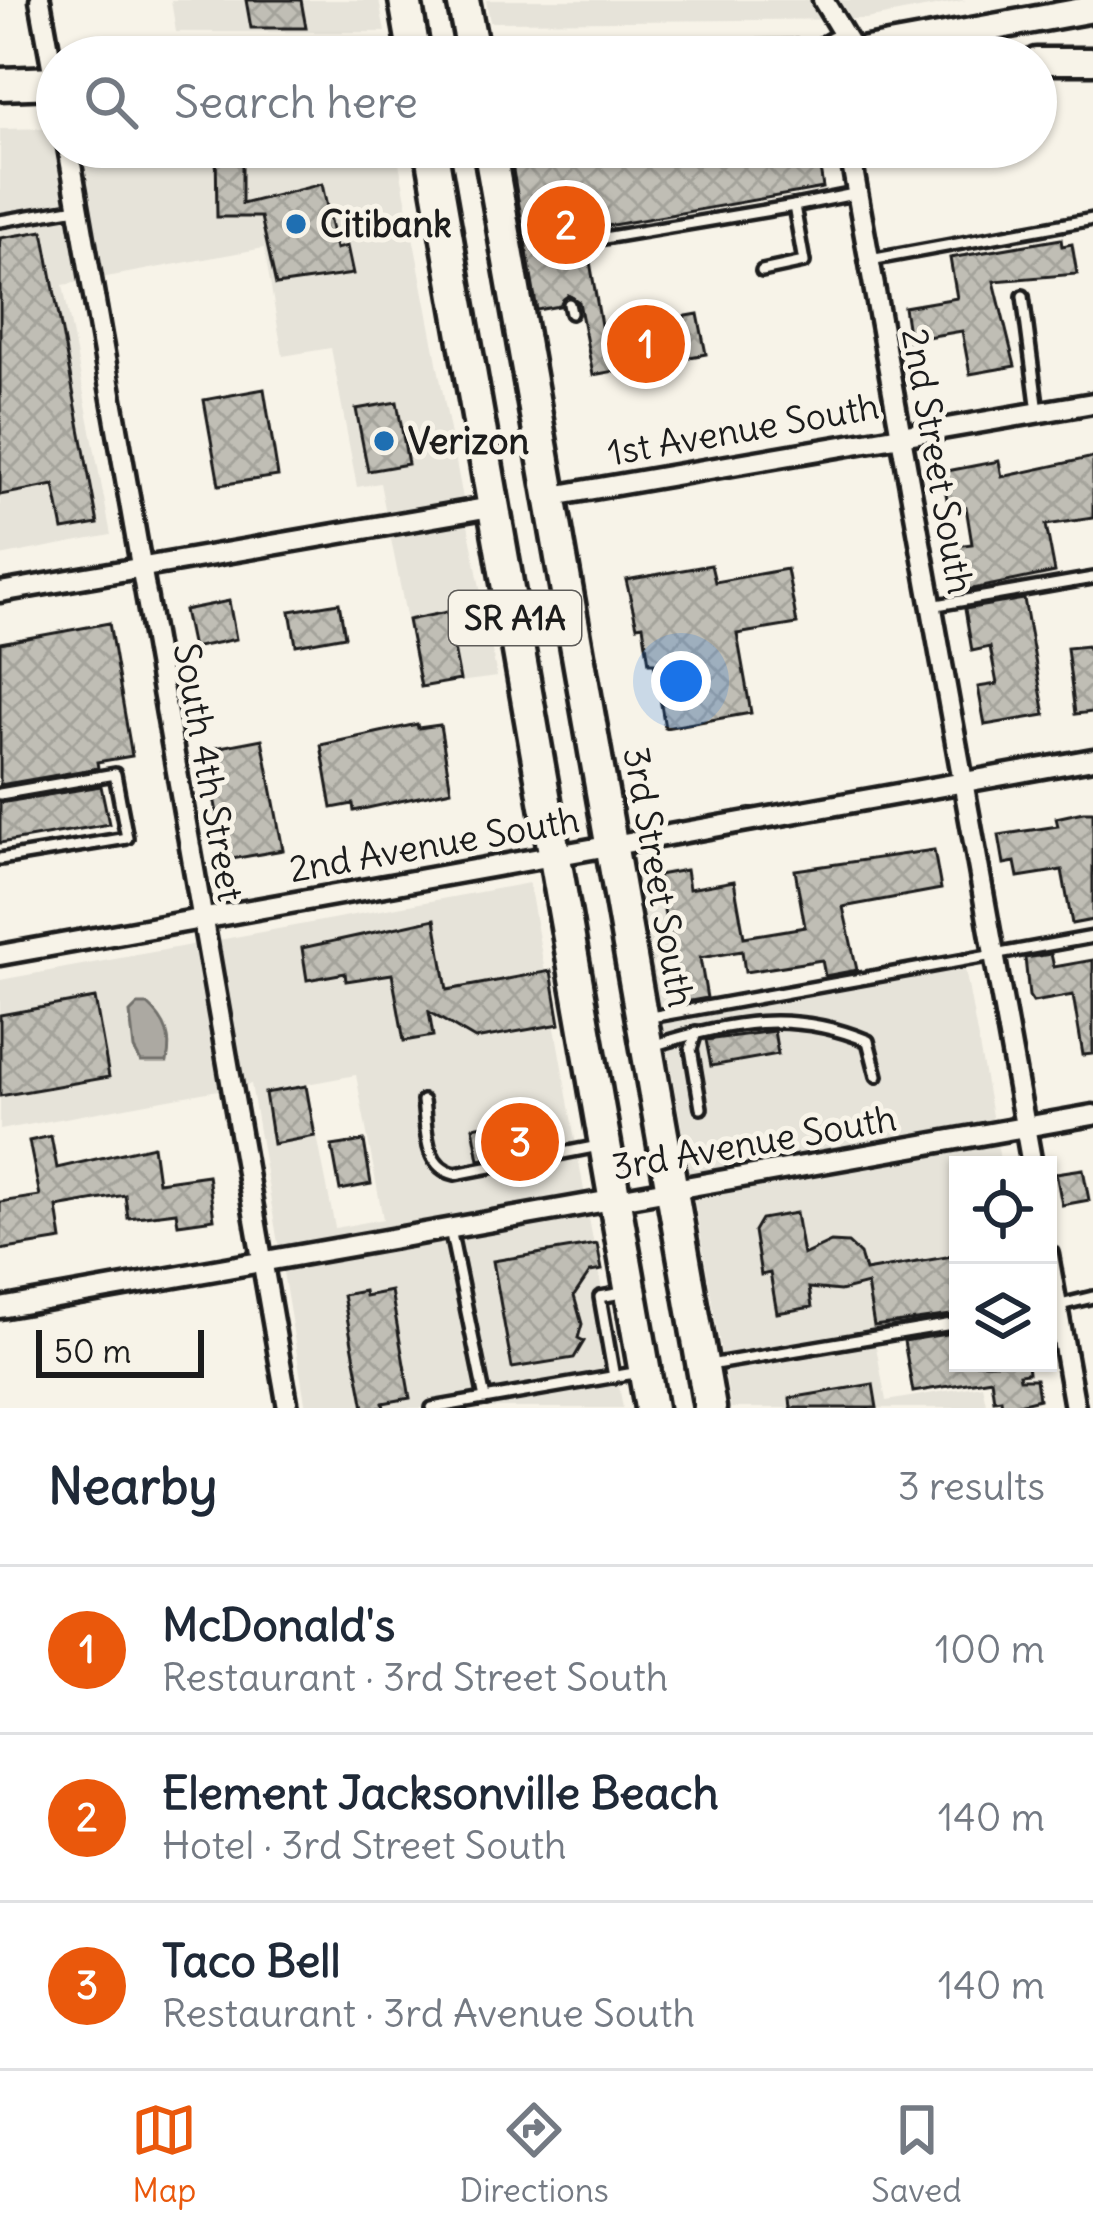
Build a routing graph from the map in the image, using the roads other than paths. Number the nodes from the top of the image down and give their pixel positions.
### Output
1 (40, 0) edge
2 (405, 0) edge
3 (463, 0) edge
4 (823, 1) edge
5 (1093, 10) edge
6 (47, 36) edge
7 (411, 36) edge
8 (470, 36) edge
9 (818, 36) edge
10 (846, 36) edge
11 (946, 36) edge
12 (1057, 61) edge
13 (1093, 61) edge
14 (0, 84) edge
15 (36, 85) edge
16 (72, 168) edge
17 (435, 168) edge
18 (493, 168) edge
19 (854, 168) edge
20 (859, 193) junction
21 (794, 206) junction
22 (79, 207) junction
23 (1093, 218) edge
24 (0, 221) edge
25 (586, 242) dead end
26 (870, 260) junction
27 (762, 272) dead end
28 (1024, 296) dead end
29 (1093, 403) edge
30 (1038, 412) junction
31 (899, 436) junction
32 (547, 497) junction
33 (496, 506) junction
34 (140, 567) junction
35 (1093, 578) edge
36 (0, 592) edge
37 (931, 606) junction
38 (1093, 758) edge
39 (962, 781) junction
40 (0, 794) edge
41 (616, 844) junction
42 (553, 854) junction
43 (0, 860) edge
44 (202, 921) junction
45 (1093, 938) edge
46 (0, 955) edge
47 (994, 956) junction
48 (647, 1032) junction
49 (696, 1032) junction
50 (878, 1076) dead end
51 (423, 1101) dead end
52 (701, 1108) dead end
53 (1093, 1114) edge
54 (1025, 1127) junction
55 (607, 1145) junction
56 (1030, 1156) edge
57 (674, 1190) junction
58 (617, 1199) junction
59 (450, 1229) junction
60 (264, 1263) junction
61 (1093, 1297) edge
62 (1057, 1306) edge
63 (0, 1308) edge
64 (949, 1325) edge
65 (1057, 1329) edge
66 (703, 1366) junction
67 (630, 1374) junction
68 (485, 1399) junction
69 (288, 1408) edge
70 (432, 1408) edge
71 (651, 1408) edge
72 (710, 1408) edge
73 (1075, 1408) edge

1 - 6 street
2 - 7 main road
3 - 8 main road
4 - 9 street
4 - 10 street
5 - 11 street
12 - 13 street
14 - 15 main road
16 - 22 street, South 4th Street
17 - 33 main road, SR A1A
18 - 32 main road, 3rd Street South / SR A1A
19 - 20 street, 2nd Street South
20 - 21 lane
20 - 26 street, 2nd Street South
21 - 25 lane
21 - 27 lane
22 - 24 lane
22 - 34 street, South 4th Street
23 - 26 lane
26 - 31 street, 2nd Street South
28 - 30 lane
29 - 30 street, 1st Avenue South
30 - 31 street, 1st Avenue South
31 - 32 street, 1st Avenue South
31 - 37 street, 2nd Street South
32 - 41 main road, 3rd Street South / SR A1A
33 - 34 street
33 - 42 main road, SR A1A
34 - 36 street
34 - 44 street, South 4th Street
35 - 37 lane
37 - 39 street, 2nd Street South
38 - 39 street, 2nd Avenue South
39 - 41 street, 2nd Avenue South
39 - 47 street, 2nd Street South
40 - 43 lane
41 - 42 street, 2nd Avenue South
41 - 48 main road, 3rd Street South / SR A1A
42 - 44 street, 2nd Avenue South
42 - 55 main road, SR A1A
44 - 46 street, 2nd Avenue South
44 - 60 street, South 4th Street
45 - 47 lane
47 - 48 lane
47 - 54 street, 2nd Street South
48 - 49 lane
48 - 57 main road, 3rd Street South / SR A1A
49 - 50 lane
49 - 52 lane
51 - 55 lane
53 - 54 street, 3rd Avenue South
54 - 56 street, 2nd Street South
54 - 57 street, 3rd Avenue South
55 - 58 main road, SR A1A
57 - 58 street, 3rd Avenue South
57 - 66 main road, 3rd Street South / SR A1A
58 - 59 street, 3rd Avenue South
58 - 67 main road, SR A1A
59 - 60 street, 3rd Avenue South
59 - 68 lane
60 - 63 street, 3rd Avenue South
60 - 69 street, South 4th Street
61 - 62 lane
64 - 66 lane
65 - 73 street
66 - 72 main road, 3rd Street South / SR A1A
67 - 68 lane
67 - 71 main road, SR A1A
68 - 70 lane

